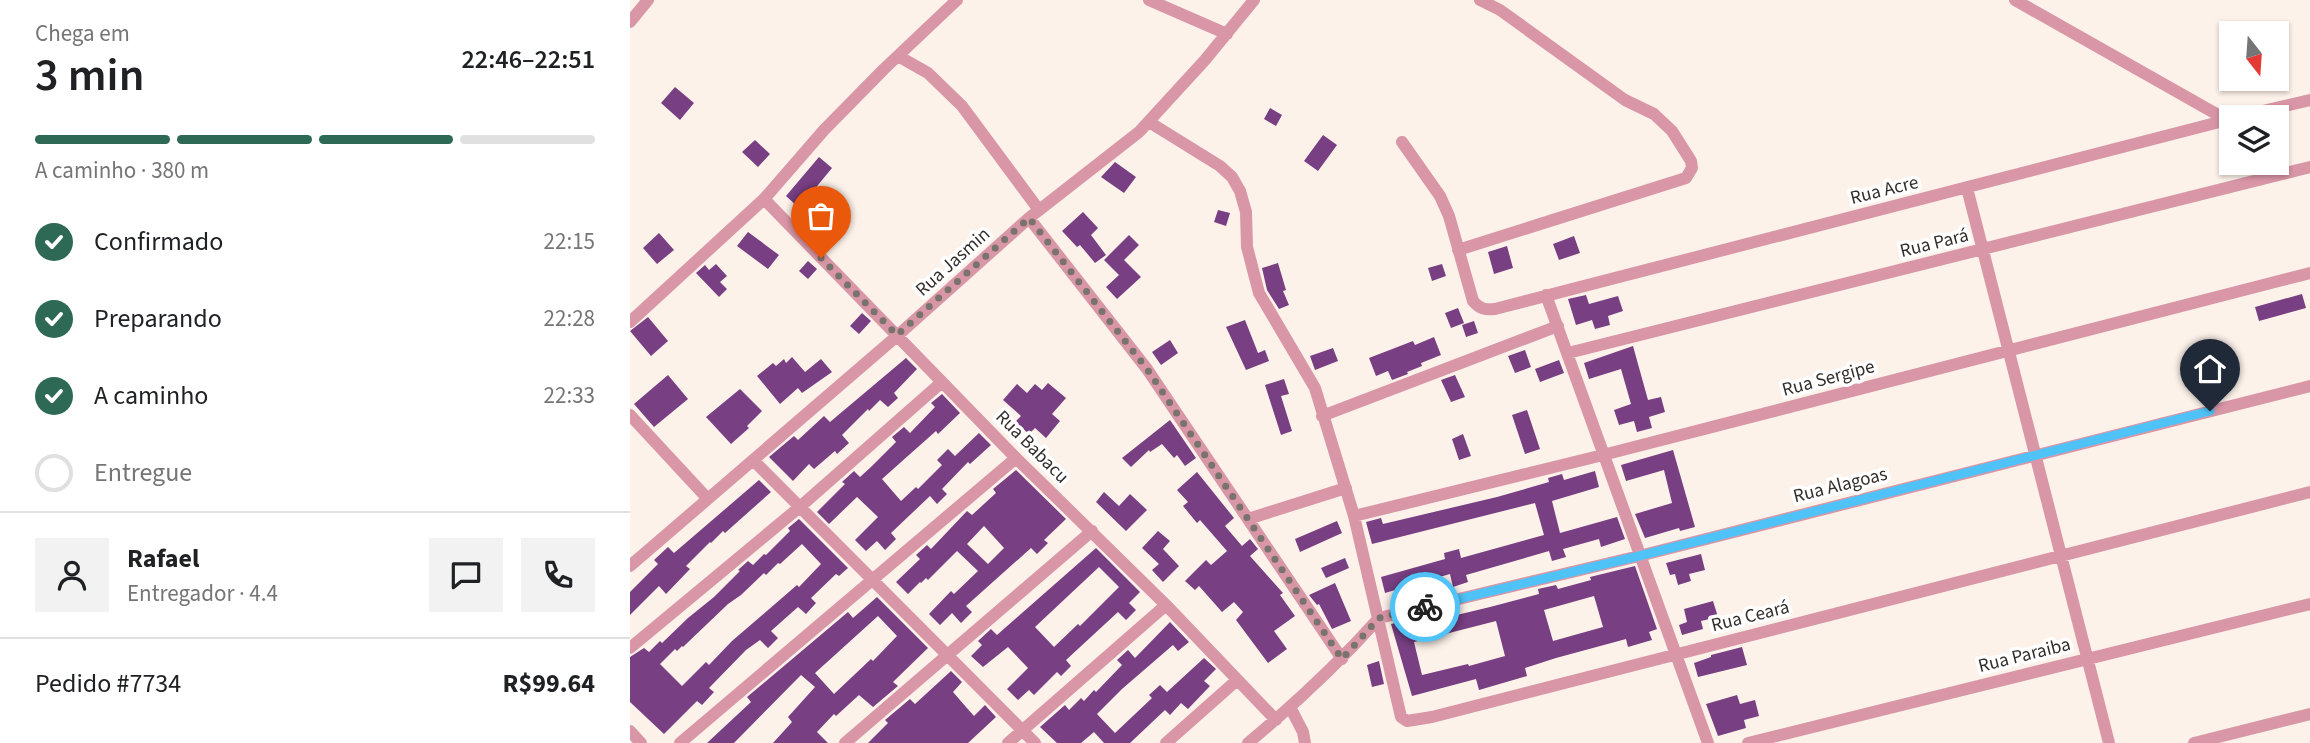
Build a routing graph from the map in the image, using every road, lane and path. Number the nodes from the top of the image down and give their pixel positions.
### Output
1 (648, 0) edge
2 (957, 0) edge
3 (1149, 0) edge
4 (1254, 0) edge
5 (1480, 0) edge
6 (2015, 0) edge
7 (630, 22) edge
8 (1227, 34) junction
9 (898, 56) junction
10 (2310, 100) edge
11 (2289, 105) edge
12 (2219, 112) edge
13 (1149, 122) junction
14 (2219, 122) edge
15 (1402, 142) dead end
16 (2310, 167) edge
17 (1968, 188) junction
18 (764, 199) junction
19 (1034, 214) junction
20 (1458, 250) junction
21 (1983, 250) junction
22 (2310, 273) edge
23 (1546, 295) junction
24 (630, 322) edge
25 (1558, 326) junction
26 (897, 335) junction
27 (2007, 350) junction
28 (1568, 353) junction
29 (942, 382) junction
30 (2310, 386) edge
31 (630, 415) edge
32 (1322, 416) junction
33 (2036, 454) junction
34 (1603, 455) junction
35 (1016, 458) junction
36 (753, 460) junction
37 (1346, 488) junction
38 (2310, 492) edge
39 (707, 498) junction
40 (800, 506) junction
41 (1354, 516) junction
42 (1248, 519) junction
43 (1092, 531) junction
44 (1639, 556) junction
45 (2061, 557) junction
46 (630, 566) edge
47 (874, 580) junction
48 (2310, 604) edge
49 (1166, 605) junction
50 (1379, 618) junction
51 (630, 648) edge
52 (1676, 653) junction
53 (947, 656) junction
54 (2087, 658) junction
55 (1342, 659) junction
56 (1236, 681) junction
57 (1290, 708) junction
58 (2310, 714) edge
59 (1276, 720) junction
60 (1023, 730) junction
61 (630, 731) edge
62 (641, 743) edge
63 (680, 743) edge
64 (845, 743) edge
65 (1008, 743) edge
66 (1035, 743) edge
67 (1166, 743) edge
68 (1248, 743) edge
69 (1306, 743) edge
70 (1708, 743) edge
71 (1748, 743) edge
72 (2109, 743) edge
73 (2194, 743) edge

1 - 7 street
2 - 9 street
3 - 8 street
4 - 8 street, Rua Jasmin
5 - 20 street
6 - 12 street
8 - 13 street, Rua Jasmin
9 - 18 street
9 - 19 street
10 - 11 street, Rua Acre
13 - 19 street, Rua Jasmin
13 - 32 street
14 - 17 street, Rua Acre
15 - 20 street
16 - 21 street, Rua Pará
17 - 21 street
17 - 23 street, Rua Acre
18 - 24 street
18 - 26 street, Rua Babacu
19 - 26 street, Rua Jasmin
19 - 42 street
20 - 23 street, Rua Acre
21 - 27 street
21 - 28 street, Rua Pará
22 - 27 street, Rua Sergipe
23 - 25 street
25 - 28 street
25 - 32 street
26 - 29 street, Rua Babacu
26 - 36 street, Rua Jasmin
27 - 33 street
27 - 34 street, Rua Sergipe
28 - 34 street
29 - 35 street, Rua Babacu
29 - 40 street
30 - 33 street, Rua Alagoas
31 - 39 street
32 - 37 street, Rua Ceará
33 - 44 street, Rua Alagoas
33 - 45 street
34 - 41 street, Rua Sergipe
34 - 44 street
35 - 43 street, Rua Babacu
35 - 47 street
36 - 39 street, Rua Jasmin
36 - 40 street
37 - 41 street, Rua Ceará
37 - 42 street
38 - 45 street, Rua Ceará
39 - 46 street, Rua Jasmin
40 - 47 street
40 - 51 street
41 - 50 street, Rua Ceará
42 - 55 street
43 - 49 street, Rua Babacu
43 - 53 street
44 - 50 street, Rua Alagoas
44 - 52 street
45 - 52 street, Rua Ceará
45 - 54 street
47 - 53 street
47 - 63 street
48 - 54 street, Rua Paraiba
49 - 56 street, Rua Babacu
49 - 60 street
50 - 52 street, Rua Ceará
50 - 55 street
52 - 70 street
53 - 60 street
53 - 64 street
54 - 71 street, Rua Paraiba
54 - 72 street
55 - 57 street
56 - 59 street, Rua Babacu
56 - 67 street
57 - 59 street
57 - 69 street
58 - 73 street
59 - 68 street
60 - 65 street
60 - 66 street
61 - 62 street

